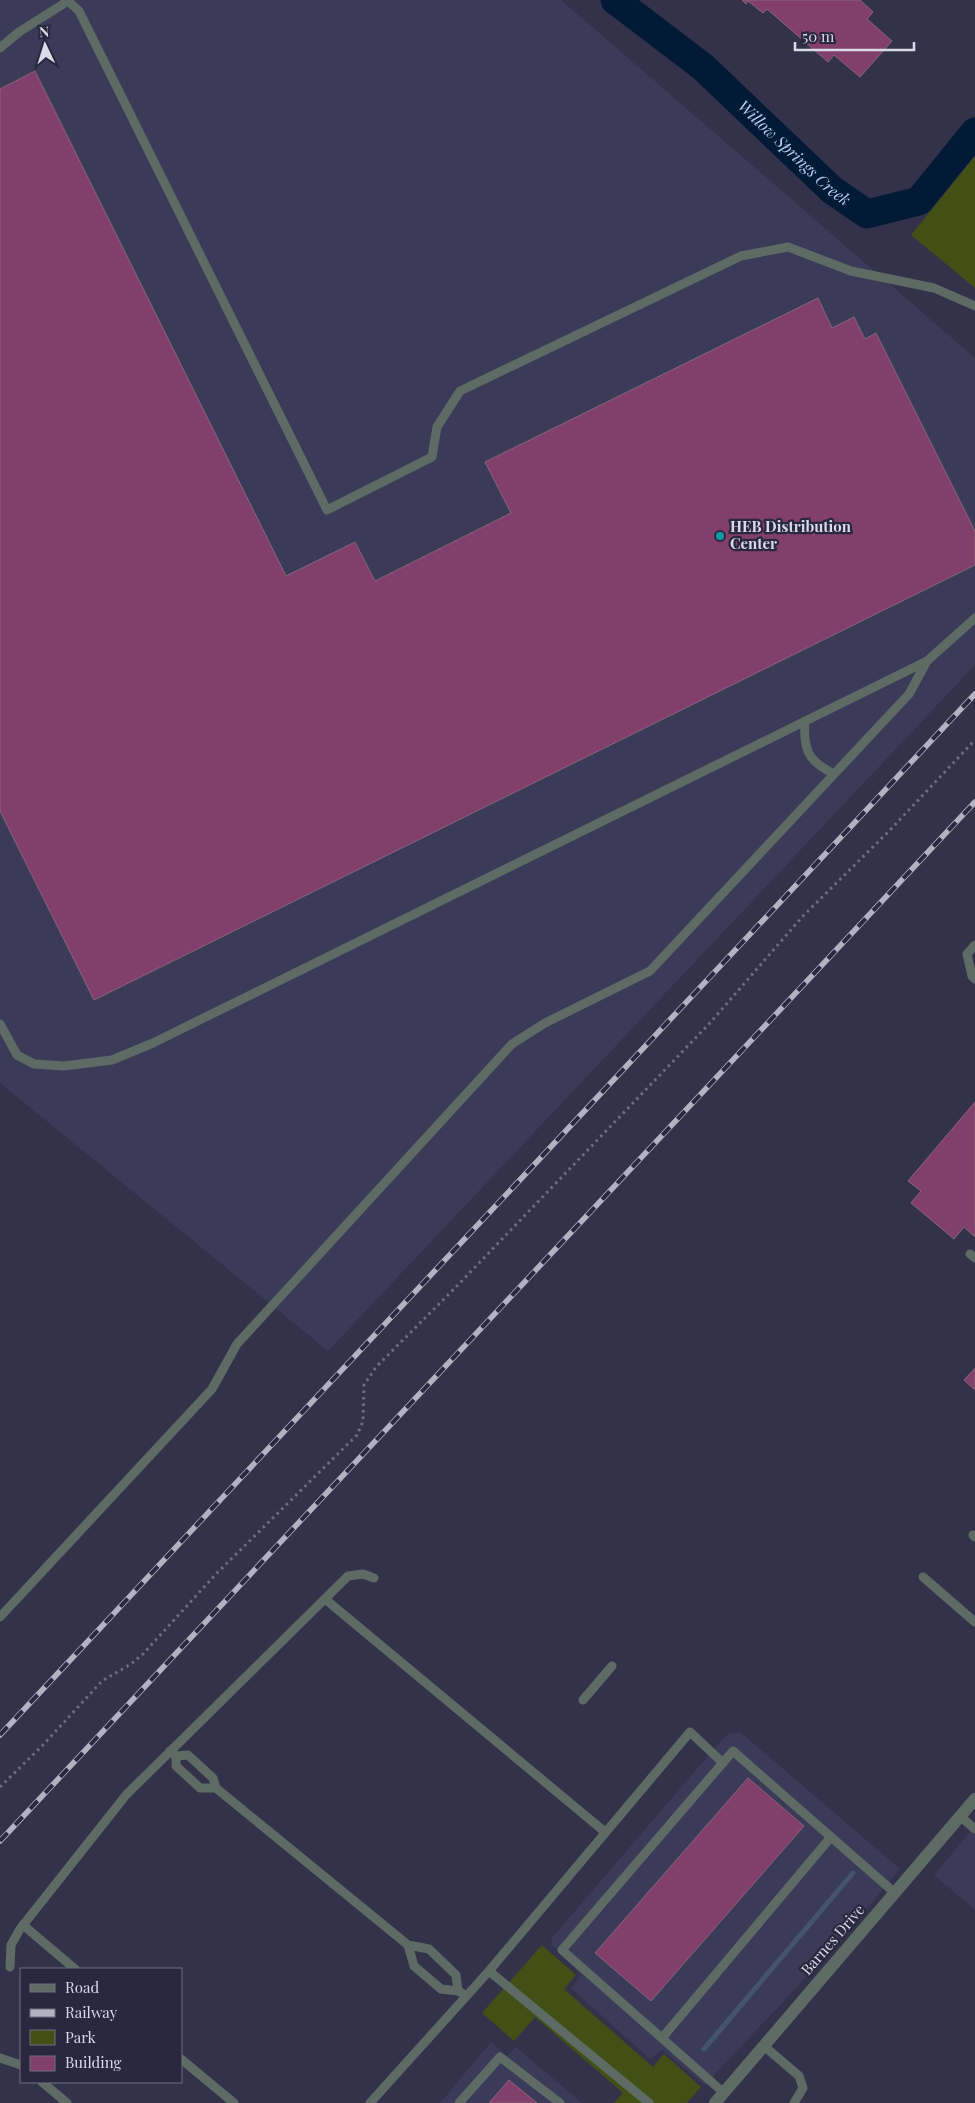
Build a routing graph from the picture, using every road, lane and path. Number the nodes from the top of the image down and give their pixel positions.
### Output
1 (67, 1) edge
2 (0, 48) edge
3 (975, 306) edge
4 (975, 618) edge
5 (927, 661) junction
6 (806, 722) junction
7 (975, 740) edge
8 (834, 774) junction
9 (975, 945) edge
10 (975, 979) edge
11 (0, 1024) edge
12 (923, 1577) dead end
13 (374, 1578) dead end
14 (326, 1599) junction
15 (0, 1617) edge
16 (975, 1622) edge
17 (612, 1666) dead end
18 (583, 1700) dead end
19 (173, 1753) junction
20 (723, 1763) junction
21 (0, 1787) edge
22 (216, 1788) junction
23 (975, 1799) edge
24 (960, 1816) junction
25 (975, 1829) edge
26 (605, 1832) junction
27 (831, 1837) junction
28 (895, 1893) junction
29 (23, 1925) junction
30 (408, 1945) junction
31 (10, 1968) dead end
32 (74, 1968) edge
33 (489, 1970) junction
34 (458, 1990) junction
35 (467, 1996) junction
36 (662, 2038) junction
37 (764, 2046) junction
38 (0, 2058) edge
39 (182, 2060) edge
40 (20, 2065) edge
41 (43, 2083) edge
42 (724, 2093) junction
43 (67, 2103) edge
44 (234, 2103) edge
45 (370, 2103) edge
46 (459, 2103) edge
47 (560, 2103) edge
48 (649, 2103) edge
49 (715, 2103) edge
50 (794, 2103) edge

1 - 2 lane
1 - 3 lane
4 - 5 lane
5 - 6 lane
5 - 8 lane
6 - 8 lane
6 - 11 lane
7 - 21 path
8 - 15 lane
9 - 10 lane
12 - 16 lane
13 - 14 lane
14 - 19 lane
14 - 26 lane
17 - 18 lane
19 - 22 lane
19 - 22 lane
19 - 29 lane
20 - 26 lane
20 - 27 lane
20 - 36 lane
22 - 30 lane
23 - 24 street, Barnes Drive
24 - 25 lane
24 - 28 street, Barnes Drive
26 - 33 lane
27 - 28 lane
27 - 36 lane
28 - 37 street, Barnes Drive
29 - 31 lane
29 - 32 lane
30 - 34 lane
30 - 34 lane
33 - 35 lane
33 - 48 lane
34 - 35 lane
35 - 45 lane
36 - 42 lane
37 - 42 street, Barnes Drive
37 - 50 lane
38 - 40 lane
39 - 44 lane
41 - 43 lane
42 - 49 street, Barnes Drive
46 - 47 lane

